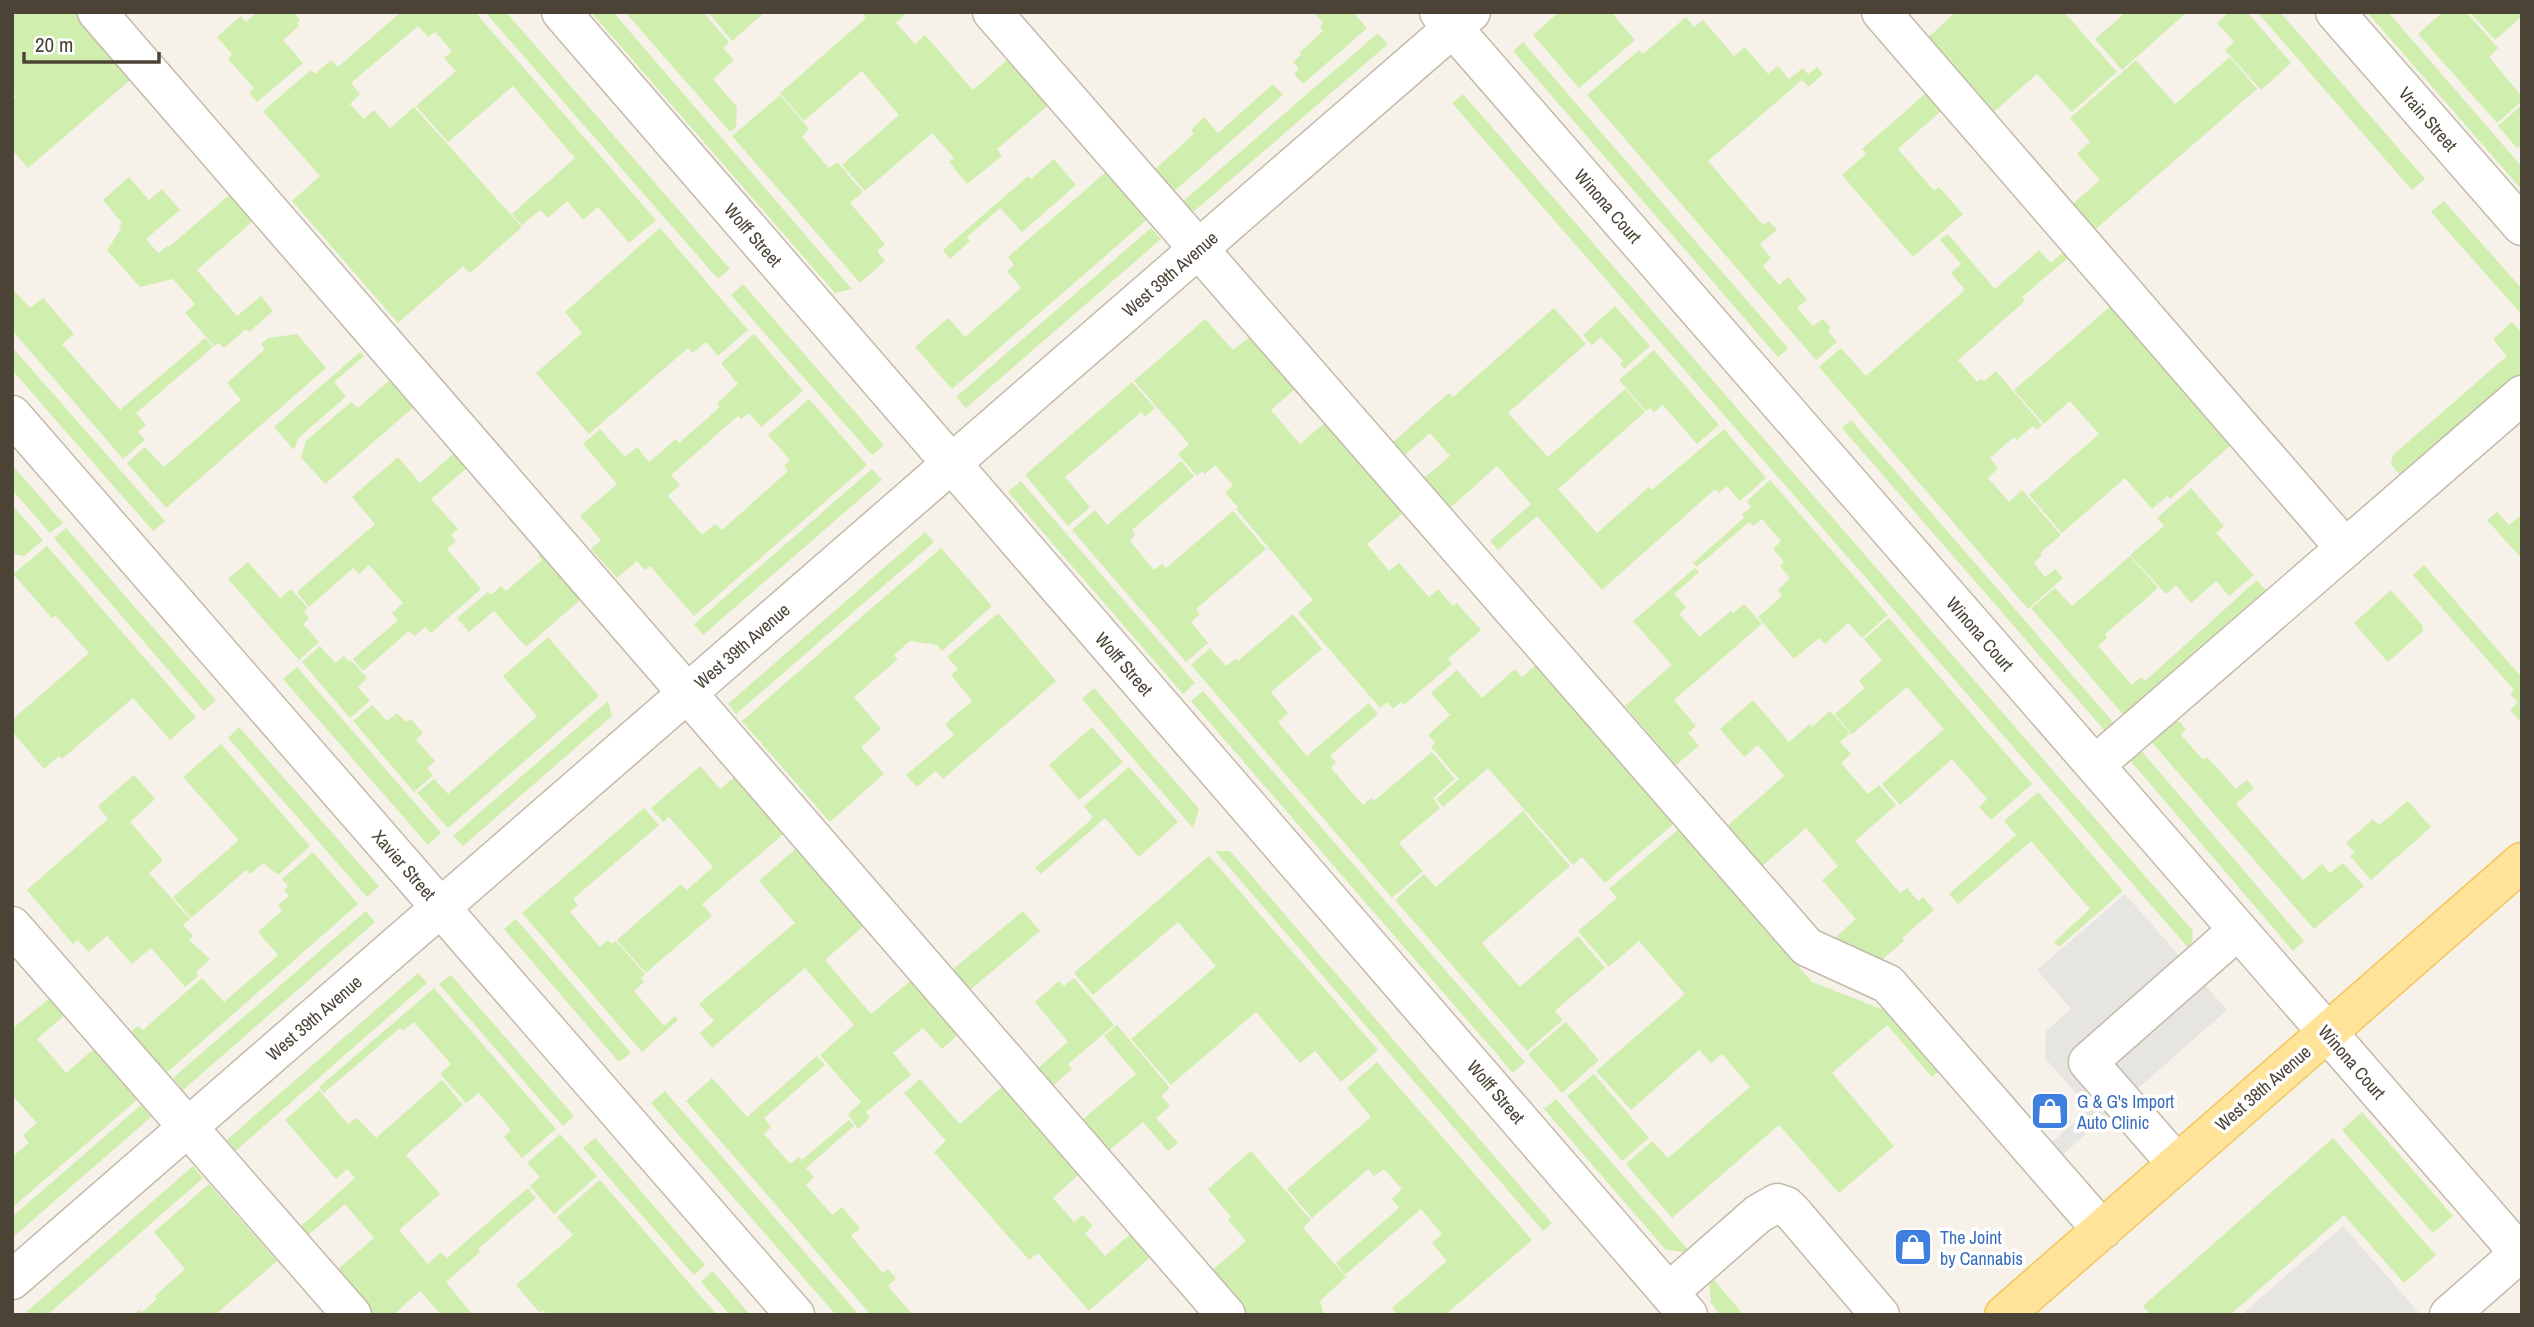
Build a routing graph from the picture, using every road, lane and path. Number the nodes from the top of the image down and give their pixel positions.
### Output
1 (97, 12) edge
2 (561, 12) edge
3 (992, 12) edge
4 (1881, 12) edge
5 (2335, 12) edge
6 (1454, 18) edge
7 (2522, 226) edge
8 (1198, 249) junction
9 (2522, 395) edge
10 (12, 415) edge
11 (952, 464) junction
12 (2345, 548) junction
13 (688, 693) junction
14 (2095, 765) junction
15 (2522, 862) edge
16 (441, 908) junction
17 (12, 926) edge
18 (2238, 930) junction
19 (2327, 1032) junction
20 (188, 1128) junction
21 (2176, 1164) junction
22 (2102, 1230) junction
23 (2521, 1253) edge
24 (12, 1280) edge
25 (1679, 1303) edge
26 (352, 1315) edge
27 (795, 1315) edge
28 (1226, 1315) edge
29 (1880, 1315) edge
30 (2004, 1315) edge
31 (2449, 1315) edge

1 - 13 street
2 - 11 street, Wolff Street
3 - 8 street
4 - 12 street
5 - 7 street, Vrain Street
6 - 8 street, West 39th Avenue
6 - 14 street, Winona Court
8 - 11 street, West 39th Avenue
8 - 22 street
9 - 12 street
10 - 16 street, Xavier Street
11 - 13 street, West 39th Avenue
11 - 25 street, Wolff Street
12 - 14 street
13 - 16 street, West 39th Avenue
13 - 28 street
14 - 18 street, Winona Court
15 - 19 main road, West 38th Avenue
16 - 20 street, West 39th Avenue
16 - 27 street, Xavier Street
17 - 20 street
18 - 19 street, Winona Court
18 - 21 street
19 - 21 main road, West 38th Avenue
19 - 23 street, Winona Court
20 - 24 street, West 39th Avenue
20 - 26 street
21 - 22 main road, West 38th Avenue
22 - 30 main road, West 38th Avenue
23 - 31 street
25 - 29 street

